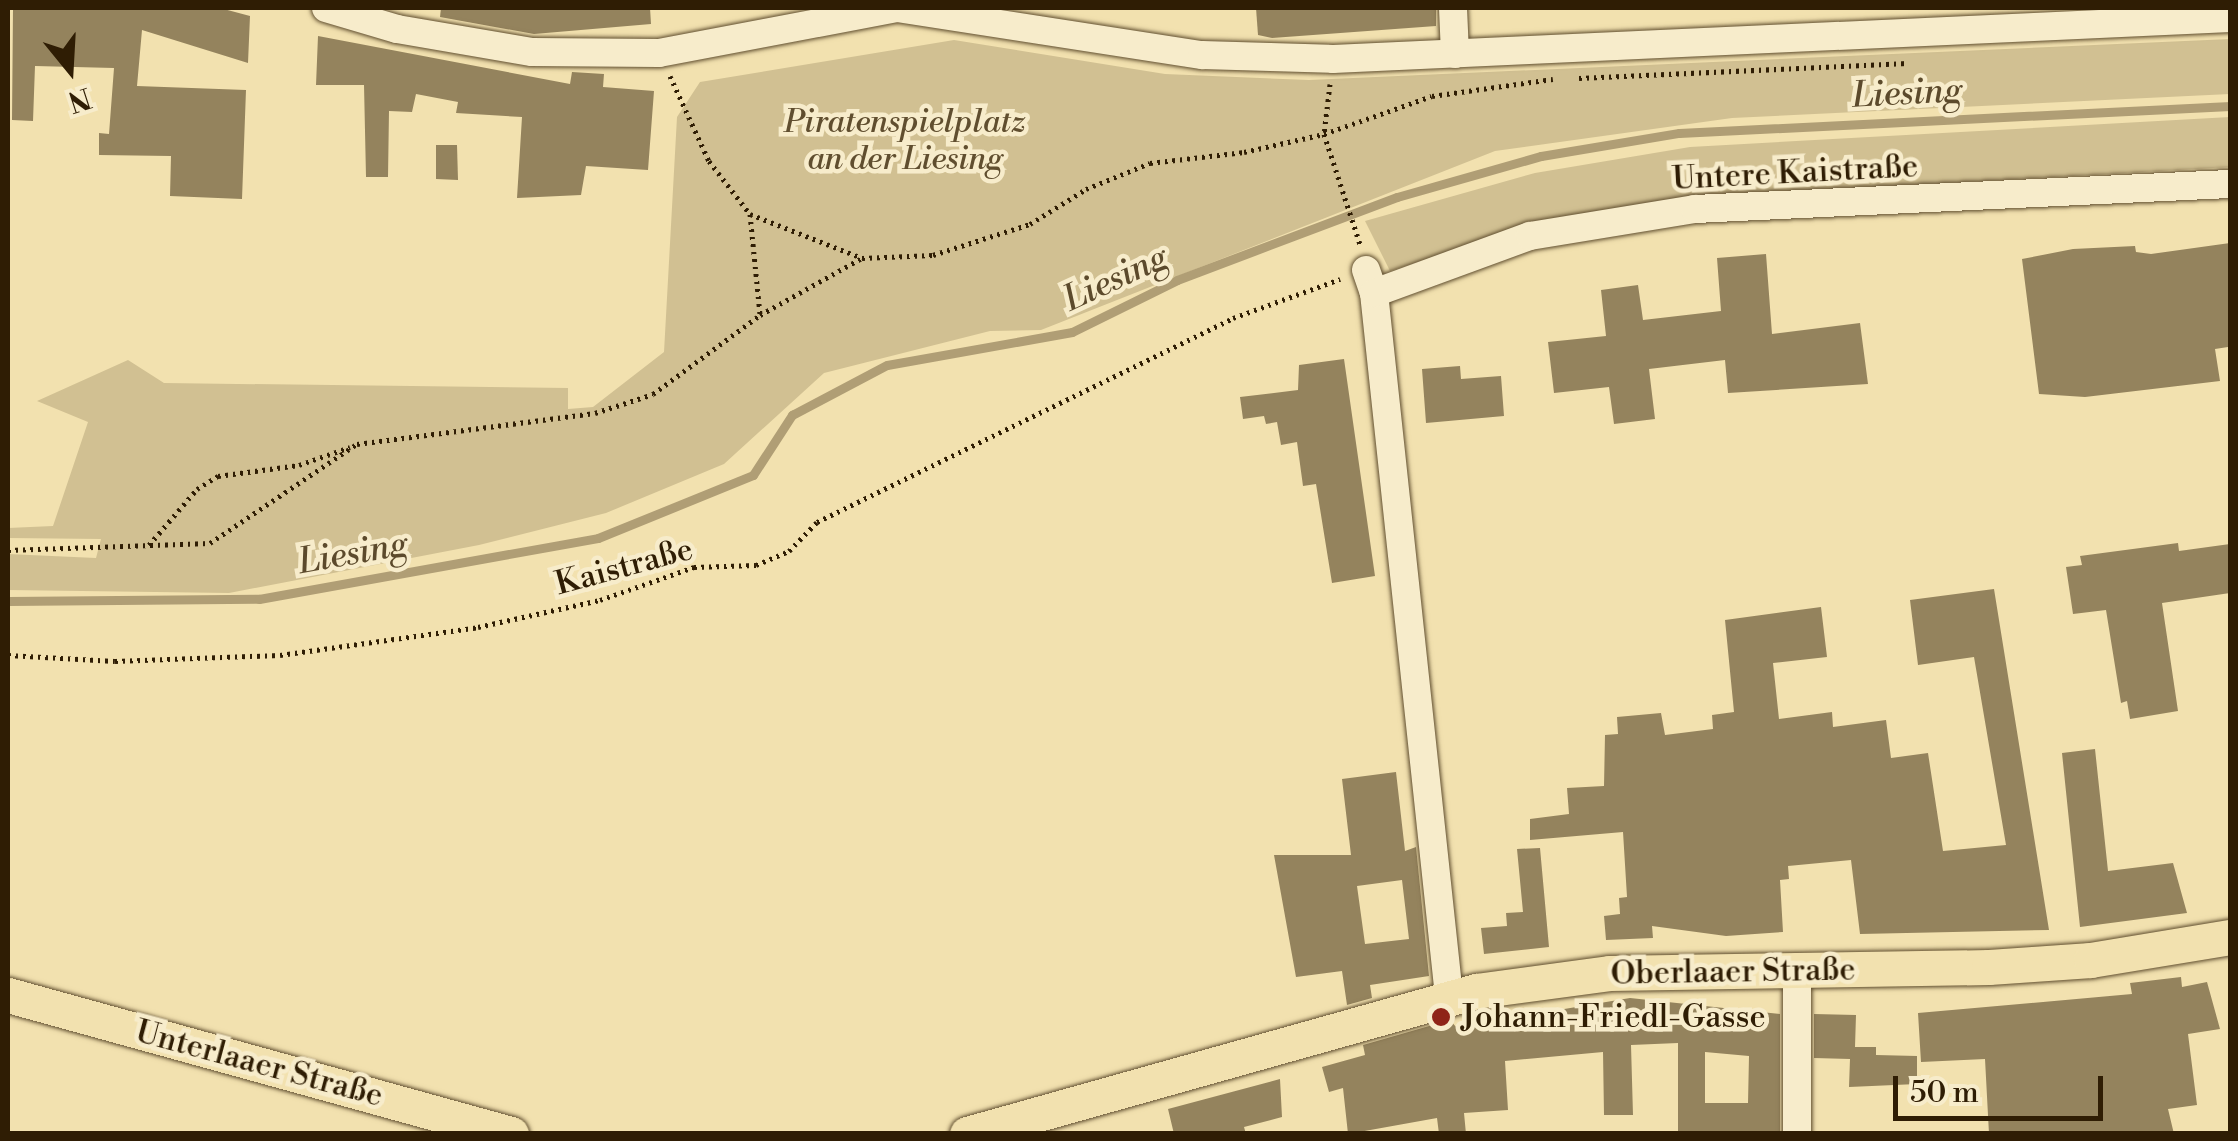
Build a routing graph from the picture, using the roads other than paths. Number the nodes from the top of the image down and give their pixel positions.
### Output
1 (326, 8) edge
2 (897, 8) edge
3 (1452, 8) edge
4 (2230, 18) edge
5 (1455, 54) junction
6 (2230, 184) edge
7 (2221, 941) edge
8 (1797, 967) junction
9 (8, 995) edge
10 (1449, 996) junction
11 (1040, 1125) edge
12 (511, 1134) edge
13 (967, 1134) edge
14 (1798, 1134) edge

1 - 2 street
2 - 5 street
3 - 5 street
4 - 5 street
6 - 10 street, Untere Kaistraße
7 - 8 main road, Oberlaaer Straße
8 - 10 main road, Oberlaaer Straße
8 - 14 street
9 - 12 main road, Unterlaaer Straße
10 - 11 main road, Oberlaaer Straße
11 - 13 main road

